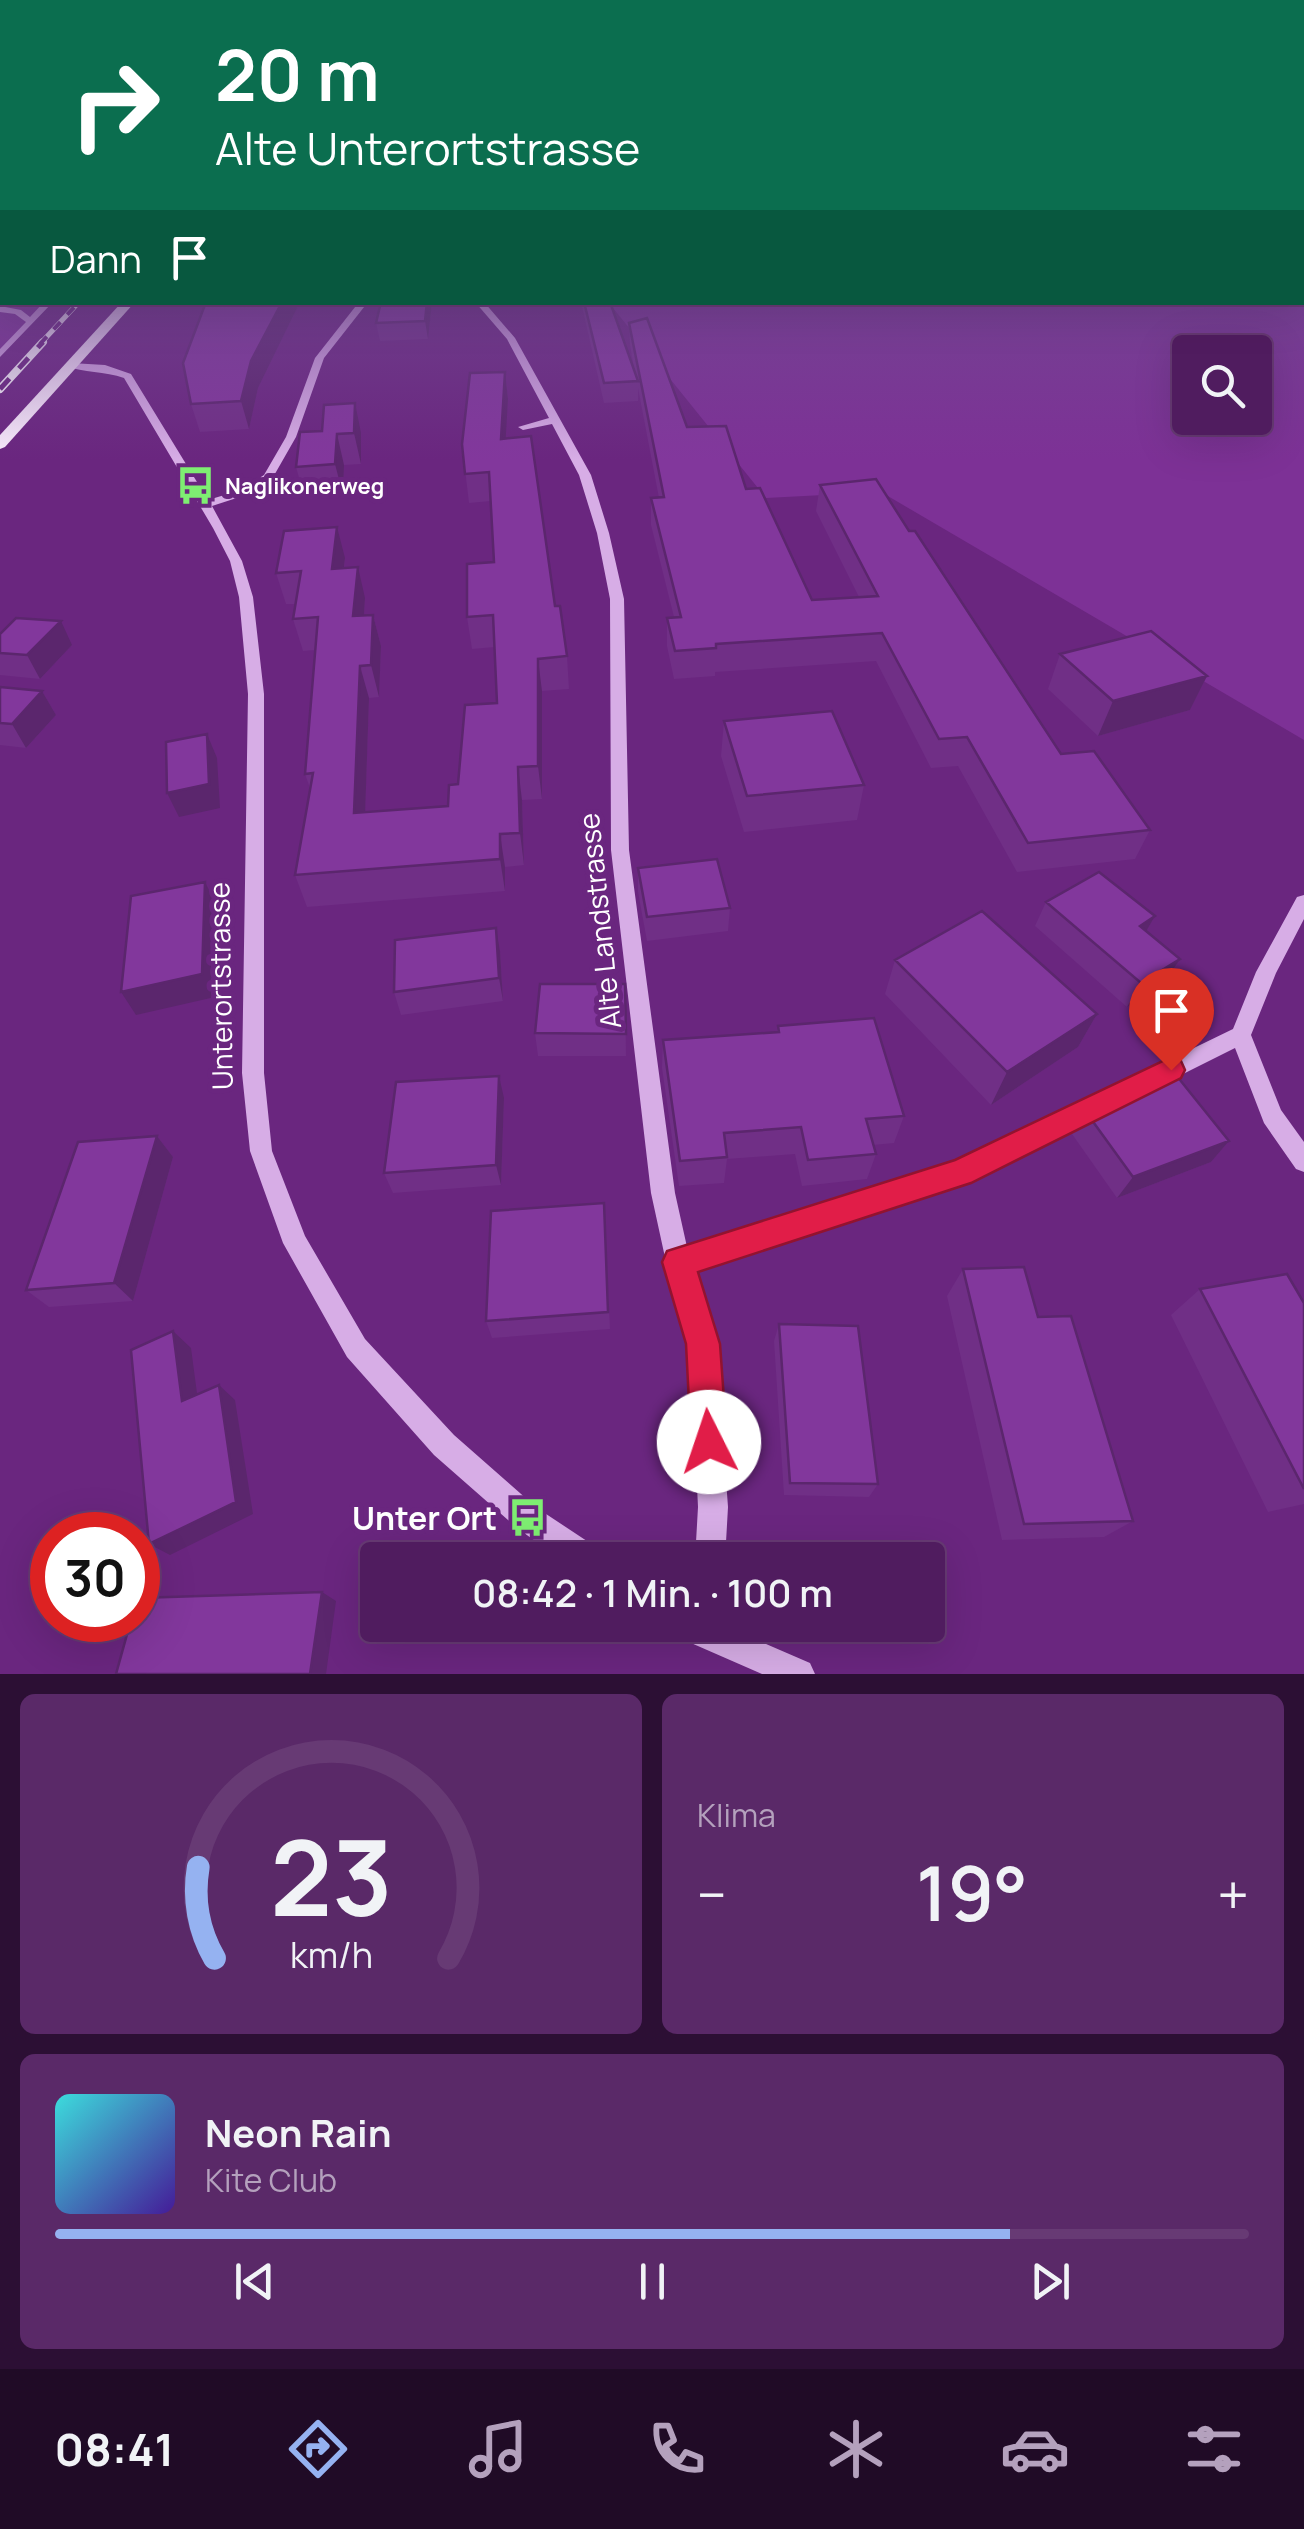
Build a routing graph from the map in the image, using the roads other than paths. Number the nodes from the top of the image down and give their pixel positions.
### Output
1 (46, 305) edge
2 (125, 305) edge
3 (362, 305) edge
4 (482, 305) edge
5 (0, 309) edge
6 (29, 320) junction
7 (0, 354) edge
8 (71, 366) junction
9 (556, 420) junction
10 (523, 427) dead end
11 (0, 444) edge
12 (206, 504) junction
13 (1304, 902) edge
14 (1241, 1035) junction
15 (1304, 1161) edge
16 (678, 1262) junction
17 (562, 1542) edge
18 (711, 1542) edge
19 (726, 1642) edge
20 (799, 1674) edge

1 - 6 street
2 - 8 main road
3 - 12 street
4 - 9 street, Alte Landstrasse
5 - 6 street
6 - 7 street
8 - 11 main road
8 - 12 street, Unterortstrasse
9 - 10 street
9 - 16 street, Alte Landstrasse
12 - 17 street, Unterortstrasse
13 - 14 street
14 - 15 street
14 - 16 street
16 - 18 street, Alte Landstrasse
19 - 20 street

